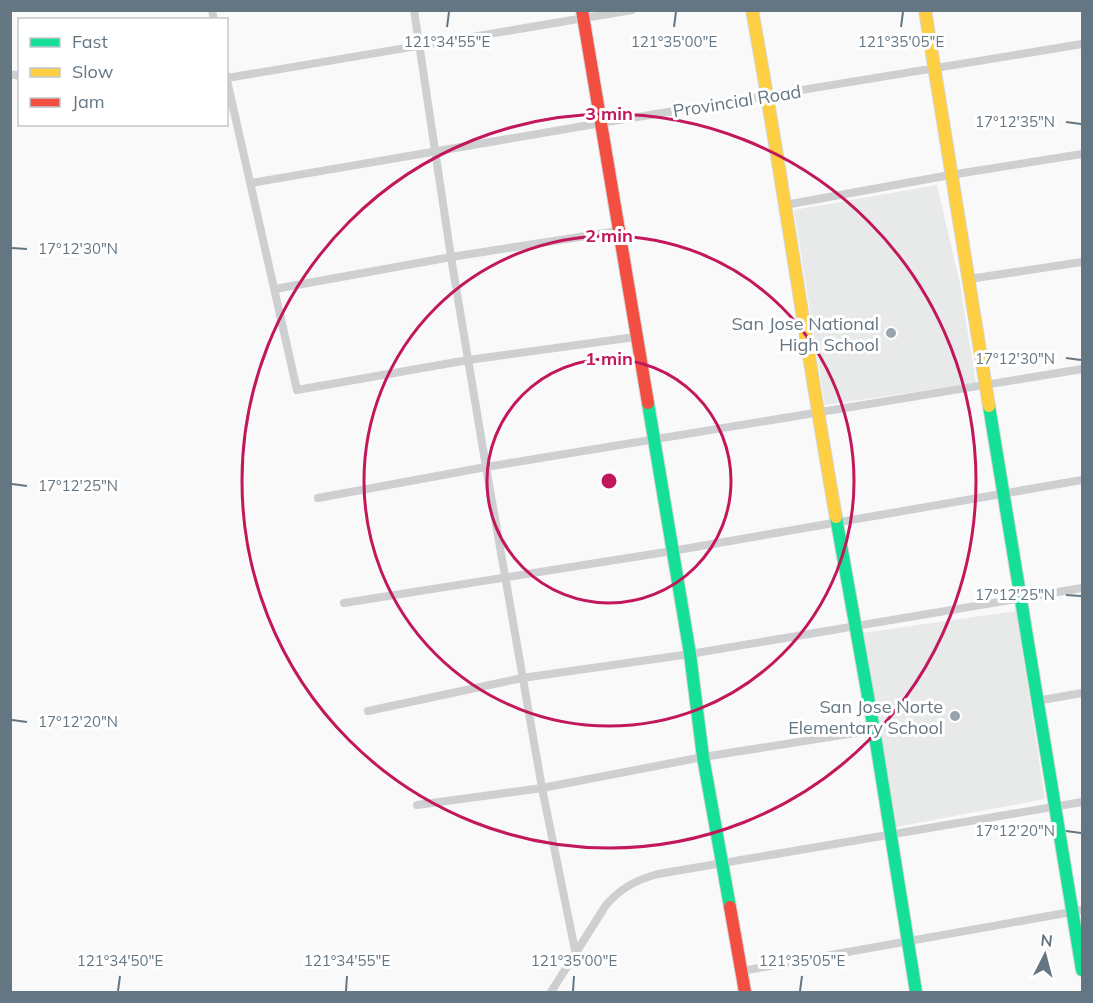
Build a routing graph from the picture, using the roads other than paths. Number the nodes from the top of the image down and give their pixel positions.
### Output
1 (414, 10) edge
2 (632, 10) edge
3 (752, 10) edge
4 (925, 10) edge
5 (582, 14) edge
6 (1083, 44) edge
7 (420, 45) junction
8 (934, 70) junction
9 (228, 77) edge
10 (228, 86) edge
11 (768, 96) junction
12 (231, 113) edge
13 (601, 123) junction
14 (434, 151) junction
15 (1083, 154) edge
16 (950, 175) junction
17 (250, 183) junction
18 (785, 205) junction
19 (618, 231) junction
20 (451, 257) junction
21 (1083, 262) edge
22 (969, 279) junction
23 (275, 289) junction
24 (635, 337) junction
25 (468, 360) junction
26 (1083, 369) edge
27 (984, 386) junction
28 (817, 412) junction
29 (652, 440) junction
30 (486, 467) junction
31 (1083, 480) edge
32 (1003, 493) junction
33 (318, 498) dead end
34 (837, 522) junction
35 (672, 551) junction
36 (506, 576) junction
37 (1083, 588) edge
38 (1019, 597) junction
39 (344, 603) dead end
40 (856, 627) junction
41 (690, 654) junction
42 (522, 678) junction
43 (1083, 693) edge
44 (1036, 701) junction
45 (368, 711) dead end
46 (874, 730) junction
47 (703, 757) junction
48 (542, 788) junction
49 (1083, 801) edge
50 (417, 805) dead end
51 (1056, 806) junction
52 (891, 835) junction
53 (721, 864) junction
54 (1077, 911) edge
55 (907, 942) junction
56 (576, 955) junction
57 (1083, 970) edge
58 (742, 971) junction
59 (551, 993) edge
60 (745, 993) edge
61 (916, 993) edge

1 - 7 street
2 - 5 street
3 - 11 street
4 - 8 street
5 - 7 street
5 - 13 street
6 - 8 street, Provincial Road
7 - 9 street
7 - 14 street
8 - 11 street, Provincial Road
8 - 16 street
10 - 12 street
11 - 13 street, Provincial Road
11 - 18 street
12 - 17 street
13 - 14 street, Provincial Road
13 - 19 street
14 - 17 street, Provincial Road
14 - 20 street
15 - 16 street
16 - 18 street
16 - 22 street
17 - 23 street
18 - 28 street
19 - 20 street
19 - 24 street
20 - 23 street
20 - 25 street
21 - 22 street
22 - 27 street
23 - 25 street
24 - 25 street
24 - 29 street
25 - 30 street
26 - 27 street
27 - 28 street
27 - 32 street
28 - 29 street
28 - 34 street
29 - 30 street
29 - 35 street
30 - 33 street
30 - 36 street
31 - 32 street
32 - 34 street
32 - 38 street
34 - 35 street
34 - 40 street
35 - 36 street
35 - 41 street
36 - 39 street
36 - 42 street
37 - 38 street
38 - 40 street
38 - 44 street
40 - 41 street
40 - 46 street
41 - 42 street
41 - 47 street
42 - 45 street
42 - 48 street
43 - 44 street
44 - 51 street
46 - 47 street
46 - 52 street
47 - 48 street
47 - 53 street
48 - 50 street
48 - 56 street
49 - 51 street
51 - 52 street
51 - 54 street
52 - 53 street
52 - 55 street
53 - 56 street
53 - 58 street
54 - 55 street
54 - 57 street
55 - 58 street
55 - 61 street
56 - 59 street
58 - 60 street

